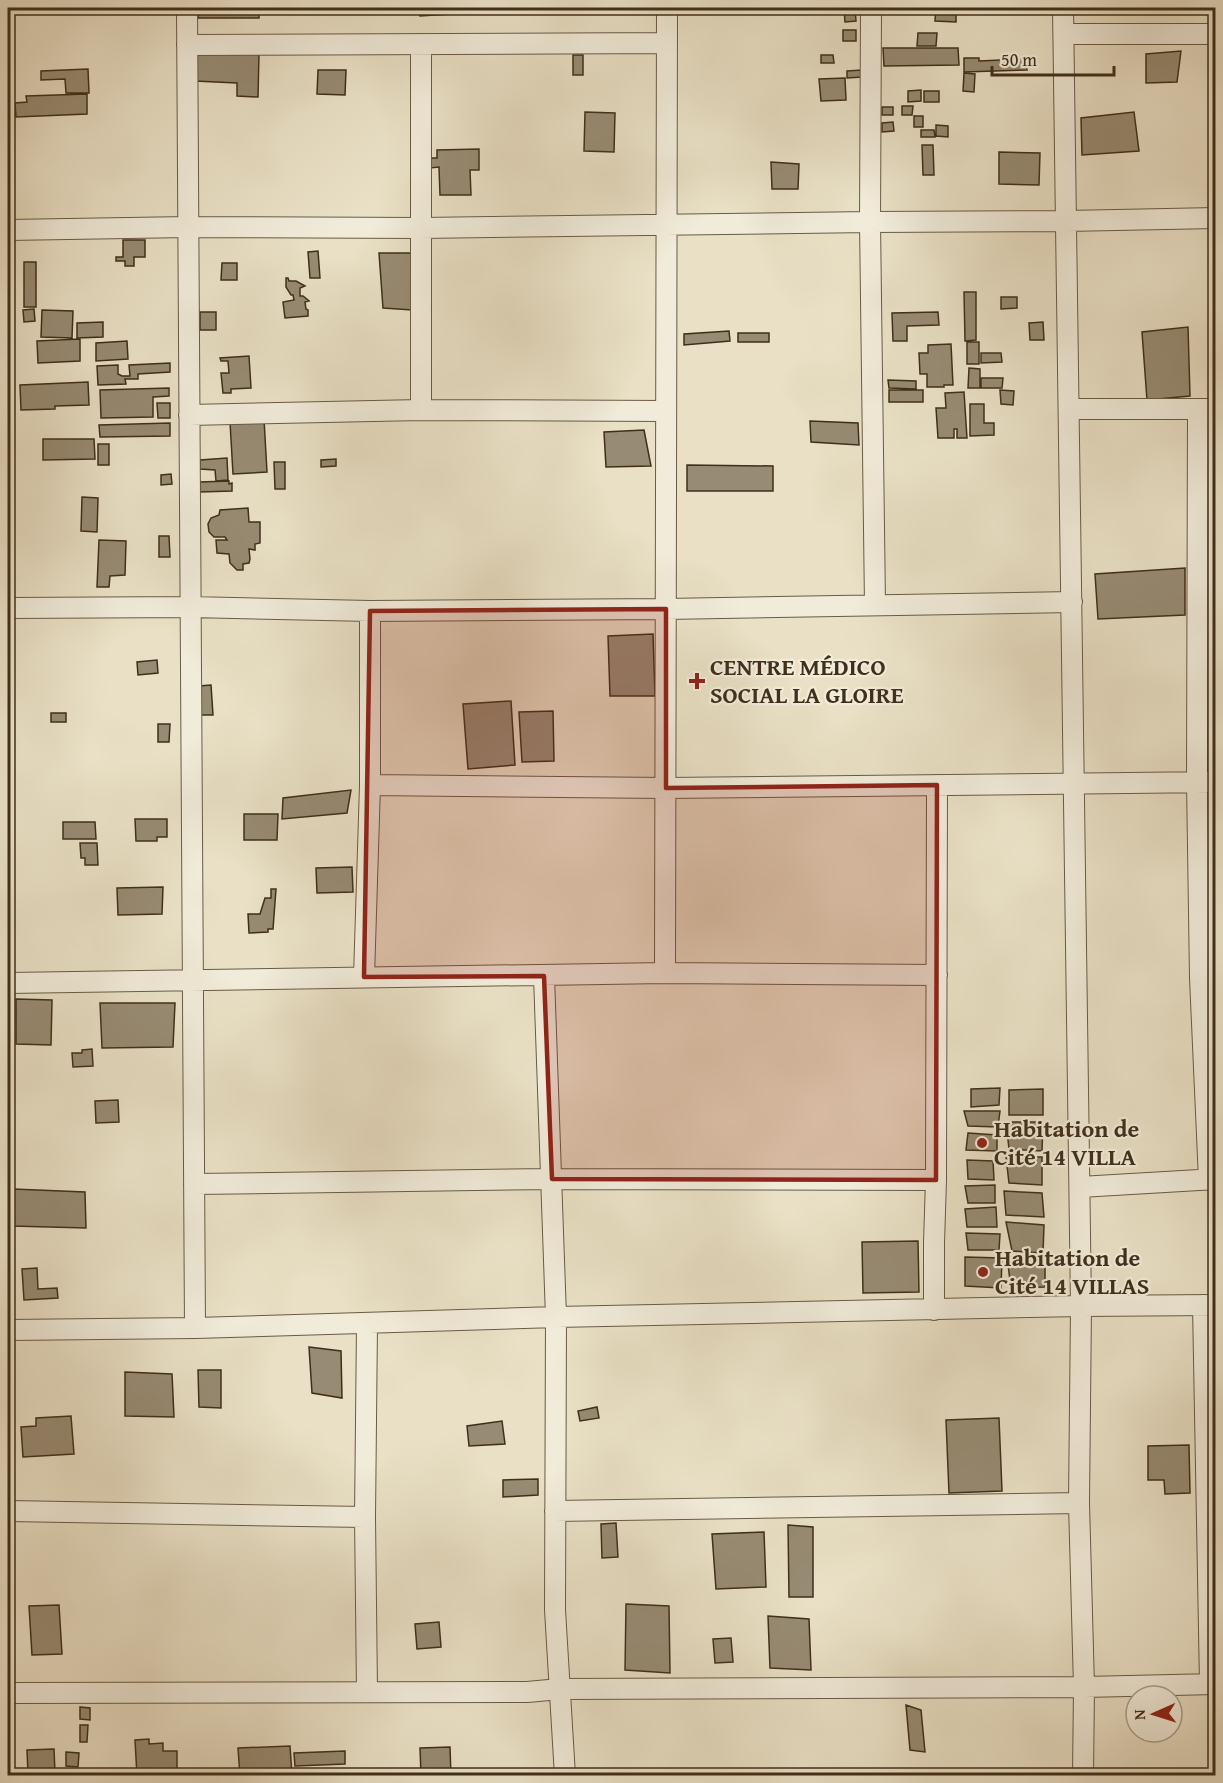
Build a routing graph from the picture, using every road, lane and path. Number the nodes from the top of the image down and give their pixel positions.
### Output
1 (187, 8) edge
2 (667, 8) edge
3 (871, 8) edge
4 (1063, 8) edge
5 (1064, 34) junction
6 (1215, 34) edge
7 (667, 43) junction
8 (422, 44) junction
9 (187, 45) junction
10 (1215, 218) edge
11 (1066, 221) junction
12 (870, 222) junction
13 (667, 224) junction
14 (188, 227) junction
15 (422, 228) junction
16 (8, 230) edge
17 (1069, 409) junction
18 (1207, 409) edge
19 (421, 410) junction
20 (666, 411) junction
21 (189, 415) junction
22 (1072, 602) junction
23 (875, 605) junction
24 (190, 607) junction
25 (8, 608) edge
26 (666, 609) junction
27 (370, 611) junction
28 (1206, 782) edge
29 (1074, 784) junction
30 (370, 785) junction
31 (937, 785) junction
32 (666, 788) junction
33 (665, 974) junction
34 (937, 975) junction
35 (544, 976) junction
36 (364, 977) junction
37 (1208, 978) edge
38 (193, 981) junction
39 (8, 983) edge
40 (552, 1179) junction
41 (1212, 1179) edge
42 (936, 1180) junction
43 (194, 1184) junction
44 (1080, 1187) junction
45 (1209, 1305) edge
46 (1081, 1306) junction
47 (934, 1310) junction
48 (556, 1317) junction
49 (367, 1324) junction
50 (195, 1328) junction
51 (8, 1330) edge
52 (1079, 1503) junction
53 (8, 1511) edge
54 (555, 1511) junction
55 (1211, 1511) edge
56 (365, 1516) junction
57 (1213, 1684) edge
58 (1084, 1687) junction
59 (560, 1689) junction
60 (367, 1691) junction
61 (8, 1693) edge
62 (565, 1776) edge
63 (1083, 1776) edge

1 - 9 street
2 - 7 street
3 - 12 street
4 - 5 street
5 - 6 street
5 - 11 street
7 - 8 street
7 - 13 street
8 - 9 street
8 - 15 street
9 - 14 street
10 - 11 street
11 - 12 street
11 - 17 street
12 - 13 street
12 - 23 street
13 - 15 street
13 - 20 street
14 - 15 street
14 - 16 street
14 - 21 street
15 - 19 street
17 - 18 street
17 - 22 street
18 - 28 street
19 - 20 street
19 - 21 street
20 - 26 street
21 - 24 street
22 - 23 street
22 - 29 street
23 - 26 street
24 - 25 street
24 - 27 street
24 - 38 street
26 - 27 street
26 - 32 street
27 - 30 street
28 - 29 street
28 - 37 street
29 - 31 street
29 - 44 street
30 - 32 street
30 - 36 street
31 - 32 street
31 - 34 street
32 - 33 street
33 - 34 street
33 - 35 street
34 - 42 street
35 - 36 street
35 - 40 street
36 - 38 street
37 - 41 street
38 - 39 street
38 - 43 street
40 - 42 street
40 - 43 street
40 - 48 street
41 - 44 street
42 - 47 street
43 - 50 street
44 - 46 street
45 - 46 street
45 - 55 street
46 - 47 street
46 - 52 street
47 - 48 street
48 - 49 street
48 - 54 street
49 - 50 street
49 - 56 street
50 - 51 street
52 - 54 street
52 - 58 street
53 - 56 street
54 - 59 street
55 - 57 street
56 - 60 street
57 - 58 street
58 - 59 street
58 - 63 street
59 - 60 street
59 - 62 street
60 - 61 street

